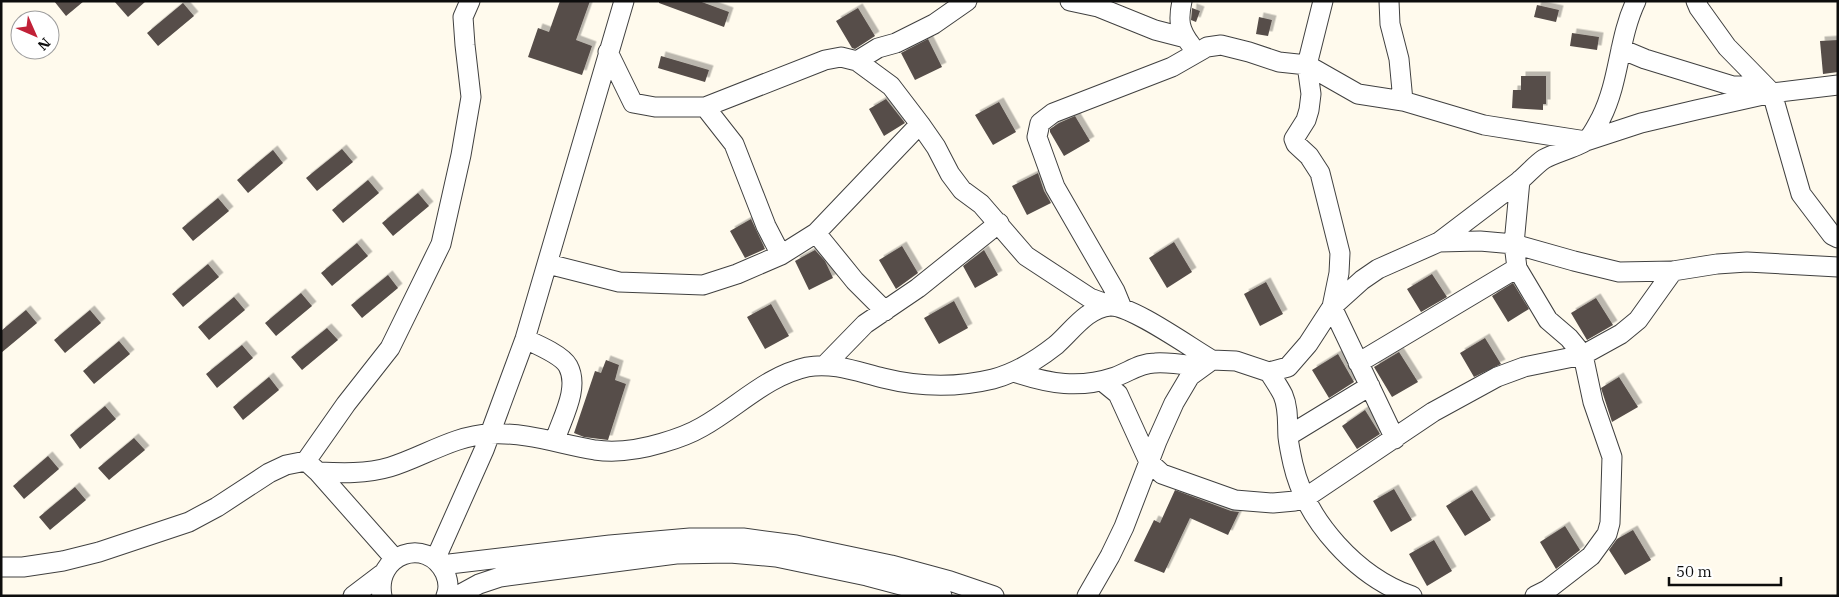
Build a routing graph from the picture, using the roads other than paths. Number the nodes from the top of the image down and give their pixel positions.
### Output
1 (470, 1) edge
2 (624, 1) edge
3 (967, 1) edge
4 (1070, 1) edge
5 (1182, 1) edge
6 (1323, 1) edge
7 (1389, 1) edge
8 (1636, 1) edge
9 (1696, 1) edge
10 (1191, 45) junction
11 (1621, 49) junction
12 (608, 52) junction
13 (857, 62) junction
14 (1307, 65) junction
15 (1838, 85) edge
16 (1769, 89) junction
17 (1403, 101) junction
18 (705, 107) junction
19 (920, 124) junction
20 (1586, 141) junction
21 (1520, 180) junction
22 (999, 223) junction
23 (816, 233) junction
24 (1838, 238) edge
25 (1439, 242) junction
26 (1514, 244) junction
27 (781, 256) junction
28 (548, 264) junction
29 (1838, 267) edge
30 (1516, 268) junction
31 (1673, 271) junction
32 (1117, 307) junction
33 (1332, 307) junction
34 (885, 311) junction
35 (525, 339) junction
36 (1583, 355) junction
37 (1206, 363) junction
38 (1358, 363) junction
39 (825, 365) junction
40 (1014, 372) junction
41 (1270, 372) junction
42 (1102, 381) junction
43 (1370, 386) junction
44 (491, 434) junction
45 (1288, 436) junction
46 (1395, 439) junction
47 (555, 440) junction
48 (1149, 462) junction
49 (312, 467) junction
50 (1305, 498) junction
51 (395, 559) junction
52 (438, 562) junction
53 (1, 567) edge
54 (382, 574) junction
55 (353, 596) edge
56 (382, 596) edge
57 (446, 596) edge
58 (457, 596) edge
59 (942, 596) edge
60 (994, 596) edge
61 (1086, 596) edge
62 (1412, 596) edge
63 (1535, 596) edge

1 - 49 street
2 - 12 street
3 - 13 street
4 - 10 street
5 - 10 street
6 - 14 street
7 - 17 street
8 - 11 street
9 - 16 street
10 - 14 street
10 - 32 street
11 - 16 street
11 - 20 street
12 - 18 street
12 - 28 street
13 - 18 street
13 - 19 street
14 - 17 street
14 - 33 street
15 - 16 street
16 - 20 street
16 - 24 street
17 - 20 street
18 - 27 street
19 - 22 street
19 - 23 street
20 - 21 street
21 - 25 street
21 - 26 street
22 - 32 street
22 - 34 street
23 - 27 street
23 - 34 street
25 - 26 street
25 - 33 street
26 - 30 street
26 - 31 street
27 - 28 street
28 - 35 street
29 - 31 street
30 - 36 street
30 - 38 street
31 - 36 street
32 - 37 street
32 - 40 street
33 - 38 street
33 - 41 street
34 - 39 street
35 - 44 street
35 - 47 street
36 - 46 street
36 - 63 street
37 - 41 street
37 - 42 street
37 - 48 street
38 - 43 street
39 - 40 street
39 - 47 street
40 - 42 street
41 - 45 street
42 - 48 street
43 - 45 street
43 - 46 street
44 - 47 street
44 - 49 street
44 - 52 street
45 - 50 street
46 - 50 street
48 - 50 street
48 - 61 street
49 - 51 street
49 - 53 street
50 - 62 street
51 - 52 street
51 - 54 street
52 - 57 street
52 - 60 street
54 - 55 street
54 - 56 street
58 - 59 street

